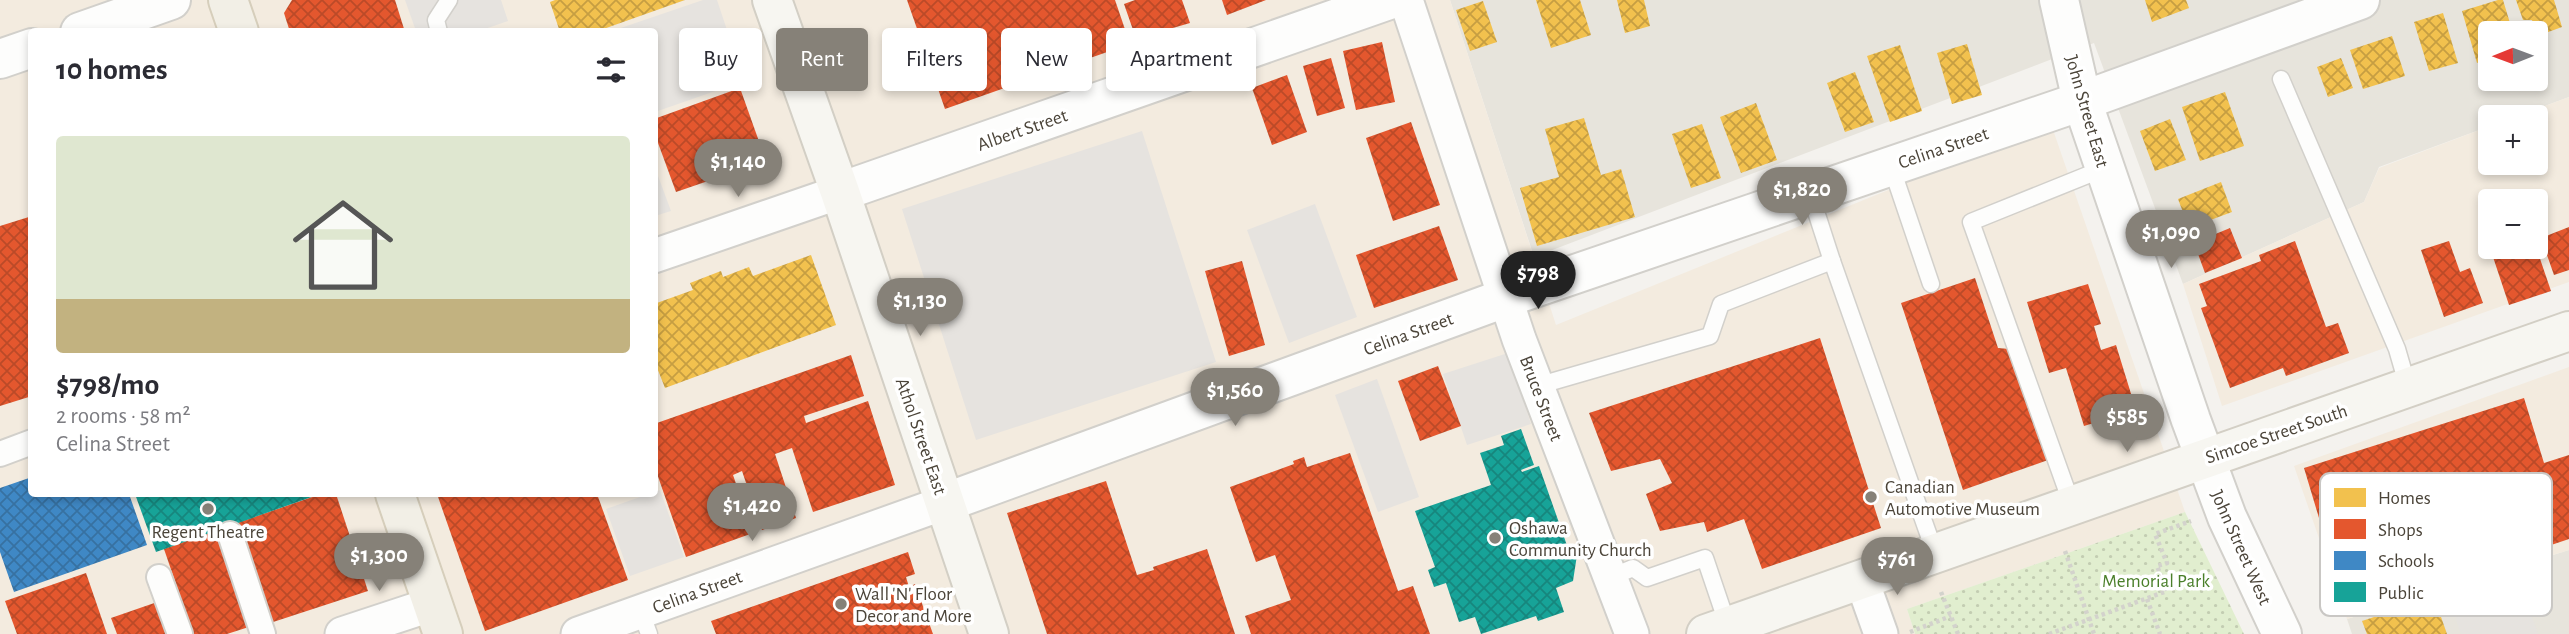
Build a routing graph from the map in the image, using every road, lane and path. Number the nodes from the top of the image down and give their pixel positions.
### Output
1 (171, 0) edge
2 (228, 0) edge
3 (449, 0) edge
4 (772, 0) edge
5 (1389, 0) edge
6 (1406, 0) edge
7 (2059, 0) edge
8 (2360, 0) edge
9 (91, 28) edge
10 (238, 28) edge
11 (438, 28) edge
12 (28, 49) edge
13 (0, 59) edge
14 (2281, 79) dead end
15 (2082, 101) junction
16 (1891, 166) junction
17 (2105, 168) junction
18 (839, 192) junction
19 (1810, 193) junction
20 (658, 255) edge
21 (1832, 261) junction
22 (1931, 284) dead end
23 (1505, 298) junction
24 (2569, 331) edge
25 (1537, 386) junction
26 (2408, 387) junction
27 (28, 444) edge
28 (0, 454) edge
29 (2204, 458) junction
30 (396, 497) edge
31 (944, 503) junction
32 (2072, 505) junction
33 (2191, 521) dead end
34 (230, 534) dead end
35 (2065, 551) dead end
36 (1935, 553) junction
37 (159, 577) dead end
38 (1611, 577) junction
39 (1861, 578) junction
40 (1941, 593) dead end
41 (2147, 599) junction
42 (1951, 617) junction
43 (438, 619) edge
44 (2089, 620) junction
45 (645, 623) edge
46 (1717, 630) edge
47 (1895, 633) edge
48 (180, 634) edge
49 (263, 634) edge
50 (342, 634) edge
51 (578, 634) edge
52 (989, 634) edge
53 (1632, 634) edge
54 (1958, 634) edge
55 (2049, 634) edge
56 (2094, 634) edge
57 (2160, 634) edge
58 (2282, 634) edge

1 - 9 street
2 - 10 main road
3 - 11 lane
4 - 18 main road, Athol Street East
5 - 18 street, Albert Street
6 - 23 street, Bruce Street
7 - 15 street, John Street East
8 - 15 street, Celina Street
12 - 13 street
14 - 26 lane
15 - 16 street, Celina Street
15 - 17 street, John Street East
16 - 19 street, Celina Street
16 - 22 lane
17 - 29 street, John Street East
17 - 32 lane
18 - 20 street, Albert Street
18 - 31 main road, Athol Street East
19 - 21 lane
19 - 23 street, Celina Street
21 - 25 lane
21 - 36 lane
23 - 25 street, Bruce Street
23 - 31 street, Celina Street
24 - 26 main road, Simcoe Street South
25 - 38 street, Bruce Street
26 - 29 main road, Simcoe Street South
27 - 28 street
29 - 32 main road, Simcoe Street South
29 - 58 street, John Street West
30 - 43 main road
31 - 45 street, Celina Street
31 - 52 main road, Athol Street East
32 - 36 main road, Simcoe Street South
33 - 41 path
34 - 49 street
35 - 44 path
36 - 39 main road, Simcoe Street South
37 - 48 street
38 - 46 lane
38 - 53 street, Bruce Street
39 - 46 main road, Simcoe Street South
39 - 47 street
40 - 42 path
41 - 44 path
41 - 57 path
42 - 47 path
42 - 54 path
43 - 50 street
44 - 55 path
44 - 56 path
45 - 51 street, Celina Street

